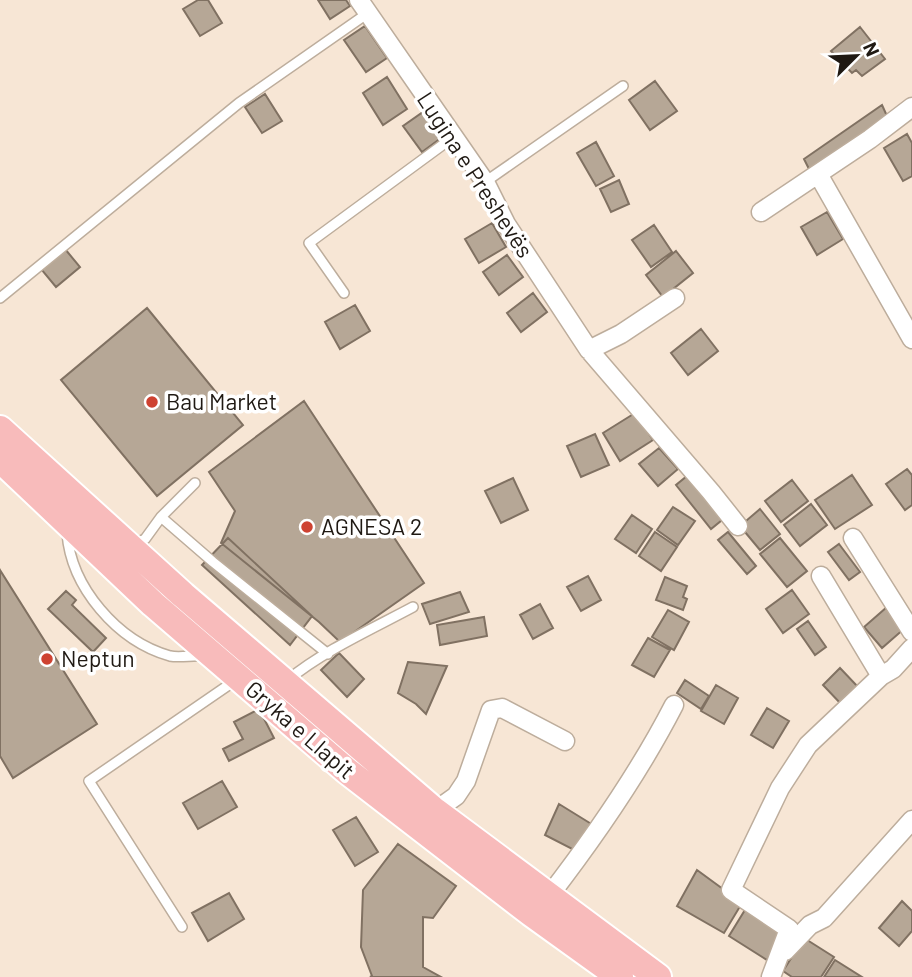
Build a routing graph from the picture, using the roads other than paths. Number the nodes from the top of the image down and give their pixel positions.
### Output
1 (364, 7) edge
2 (623, 86) dead end
3 (912, 107) edge
4 (452, 138) junction
5 (818, 174) junction
6 (485, 182) junction
7 (761, 212) dead end
8 (344, 293) dead end
9 (0, 298) edge
10 (676, 298) dead end
11 (912, 339) edge
12 (589, 350) junction
13 (0, 429) edge
14 (0, 460) edge
15 (195, 483) dead end
16 (161, 517) junction
17 (71, 525) junction
18 (738, 526) dead end
19 (853, 538) dead end
20 (130, 546) junction
21 (821, 576) dead end
22 (413, 607) dead end
23 (912, 632) edge
24 (912, 648) edge
25 (328, 654) junction
26 (215, 658) junction
27 (881, 676) junction
28 (243, 680) junction
29 (285, 683) junction
30 (674, 705) dead end
31 (565, 741) dead end
32 (435, 811) junction
33 (912, 820) edge
34 (549, 896) junction
35 (182, 927) dead end
36 (774, 969) edge
37 (620, 977) edge
38 (658, 977) edge

1 - 4 street, Lugina e Preshevës
1 - 9 lane
2 - 6 lane
3 - 5 street
4 - 6 street, Lugina e Preshevës
4 - 8 lane
5 - 7 street
5 - 11 street
6 - 12 street, Lugina e Preshevës
10 - 12 street
12 - 18 street, Lugina e Preshevës
13 - 20 main road, Gryka e Llapit
14 - 17 main road, Gryka e Llapit
15 - 16 lane
16 - 20 lane
16 - 25 lane
17 - 26 main road, Gryka e Llapit
17 - 26 lane
19 - 23 street
20 - 29 main road, Gryka e Llapit
21 - 27 street
22 - 25 lane
24 - 27 street
25 - 29 lane
26 - 28 main road, Gryka e Llapit
27 - 36 street
28 - 35 lane
28 - 37 main road, Gryka e Llapit
29 - 32 main road, Gryka e Llapit
30 - 34 street
31 - 32 street
32 - 34 main road, Gryka e Llapit
33 - 36 street
34 - 38 main road, Gryka e Llapit

